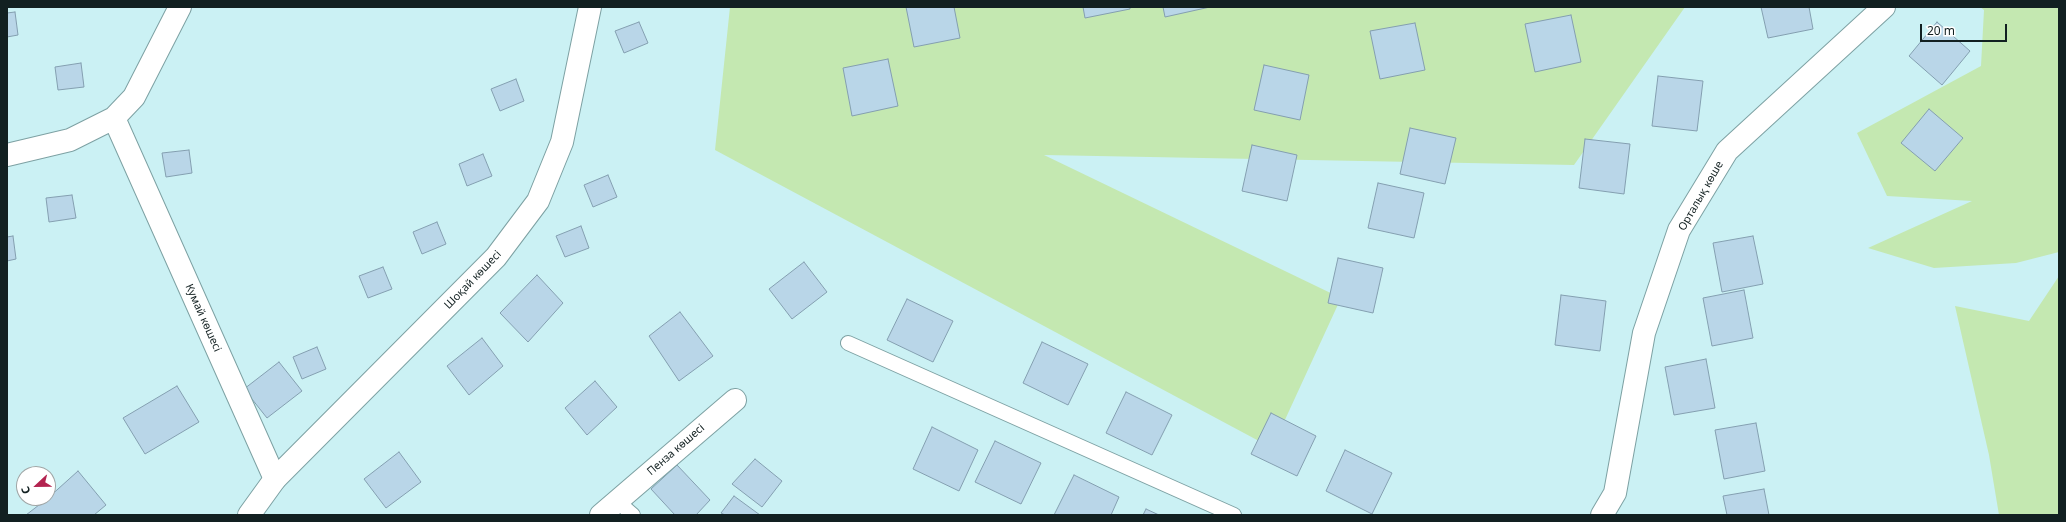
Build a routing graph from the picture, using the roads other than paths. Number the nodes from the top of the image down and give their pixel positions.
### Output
1 (180, 7) edge
2 (590, 7) edge
3 (1884, 7) edge
4 (114, 118) junction
5 (7, 155) edge
6 (848, 343) dead end
7 (735, 400) dead end
8 (275, 479) junction
9 (616, 501) junction
10 (250, 515) edge
11 (601, 515) edge
12 (633, 515) edge
13 (1234, 515) edge
14 (1602, 515) edge

1 - 4 street
2 - 8 street, Шоқай көшесі
3 - 14 street, Орталық көше
4 - 5 street
4 - 8 street, Кумай көшесі
6 - 13 lane
7 - 9 street, Пенза көшесі
8 - 10 street
9 - 11 street, Пенза көшесі
9 - 12 lane

